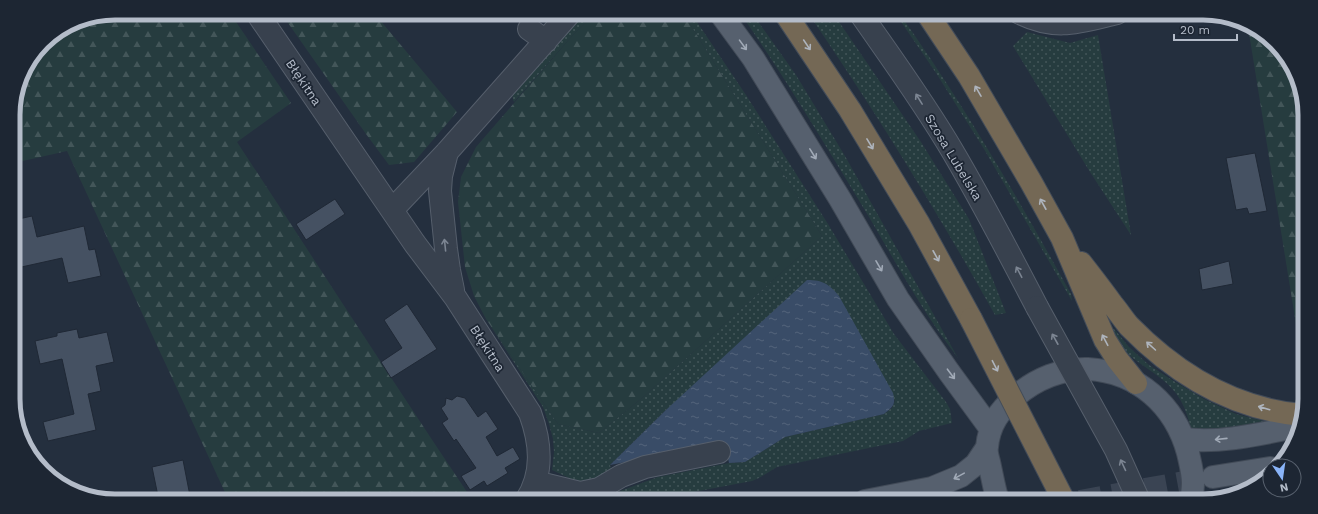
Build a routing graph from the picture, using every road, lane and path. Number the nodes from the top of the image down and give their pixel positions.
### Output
1 (262, 20) edge
2 (560, 20) edge
3 (725, 20) edge
4 (790, 20) edge
5 (865, 20) edge
6 (932, 20) edge
7 (1040, 20) edge
8 (1088, 20) edge
9 (447, 152) junction
10 (392, 210) junction
11 (1062, 238) junction
12 (455, 297) junction
13 (1136, 383) junction
14 (1297, 415) edge
15 (1294, 427) edge
16 (990, 428) junction
17 (1184, 439) junction
18 (986, 449) junction
19 (719, 452) dead end
20 (1262, 469) edge
21 (1214, 477) tunnel mouth
22 (535, 482) junction
23 (529, 494) edge
24 (901, 494) edge
25 (996, 494) edge
26 (1060, 494) edge
27 (1136, 494) edge
28 (1192, 494) edge

1 - 10 street, Błękitna
2 - 9 street
3 -> 16 main road
4 -> 26 highway, bridge
27 -> 5 street, Szosa Lubelska, bridge
11 -> 6 highway
7 - 8 street
9 - 10 street
12 -> 9 street
10 - 12 street, Błękitna
13 -> 11 highway
14 -> 11 highway
12 - 22 street, Błękitna
13 - 16 main road
13 - 17 main road
15 -> 17 main road
16 - 18 main road
17 - 28 main road
18 -> 24 main road
18 - 25 main road
19 - 22 street
20 - 21 main road
22 - 23 street, Błękitna

